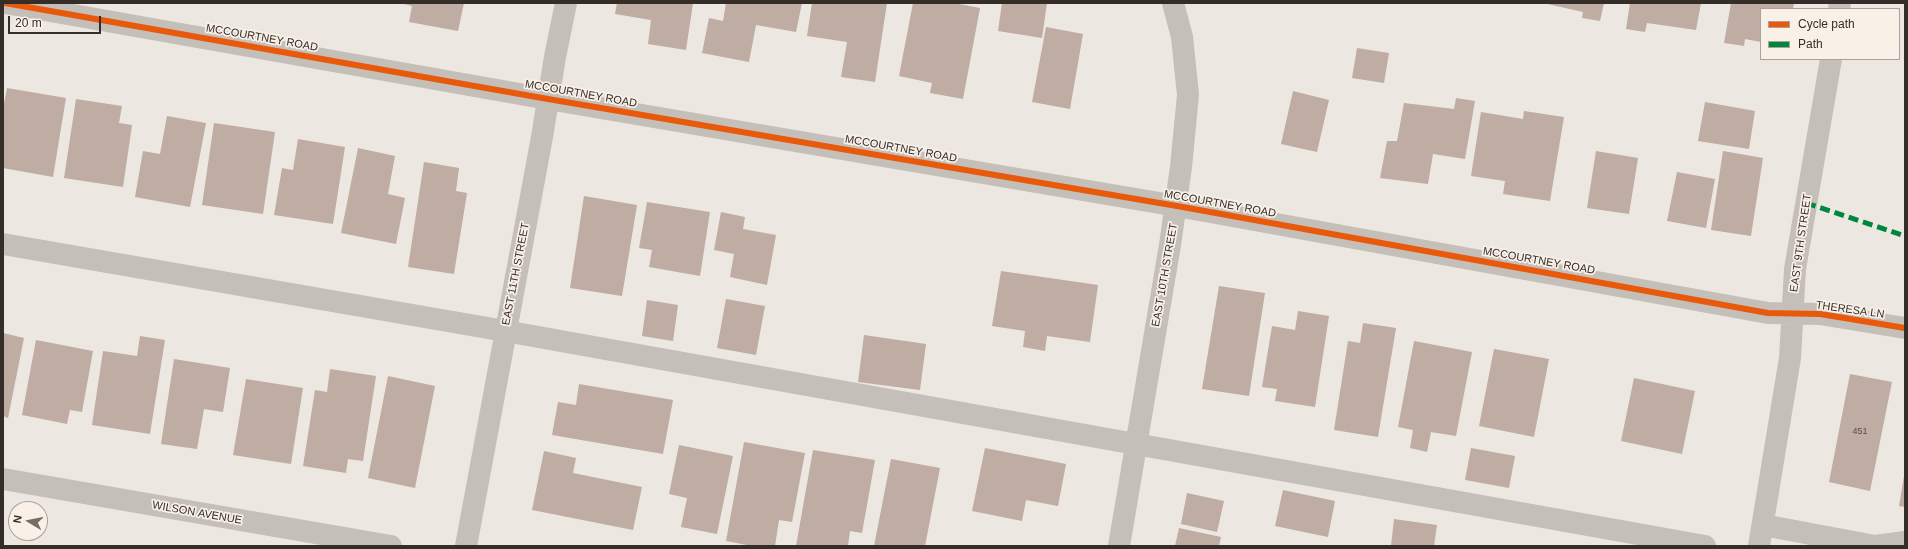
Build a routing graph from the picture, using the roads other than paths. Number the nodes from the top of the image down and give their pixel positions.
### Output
1 (5, 3) edge
2 (566, 3) edge
3 (1173, 3) edge
4 (1831, 60) edge
5 (548, 99) junction
6 (1177, 206) junction
7 (3, 244) edge
8 (1793, 313) junction
9 (1905, 328) edge
10 (505, 331) junction
11 (1136, 444) junction
12 (3, 479) edge
13 (1763, 525) junction
14 (1905, 542) edge
15 (391, 546) edge
16 (466, 546) edge
17 (1119, 546) edge
18 (1705, 546) edge
19 (1759, 546) edge

1 - 5 street, MCCOURTNEY ROAD
2 - 5 street, EAST 11TH STREET
3 - 6 street, EAST 10TH STREET
4 - 8 street, EAST 9TH STREET
5 - 6 street, MCCOURTNEY ROAD
5 - 10 street, EAST 11TH STREET
6 - 8 street, MCCOURTNEY ROAD
6 - 11 street, EAST 10TH STREET
7 - 10 street
8 - 9 street, THERESA LN
8 - 13 street, EAST 9TH STREET
10 - 11 street
10 - 16 street, EAST 11TH STREET
11 - 17 street, EAST 10TH STREET
11 - 18 street
12 - 15 street, WILSON AVENUE
13 - 14 street
13 - 19 street, EAST 9TH STREET

